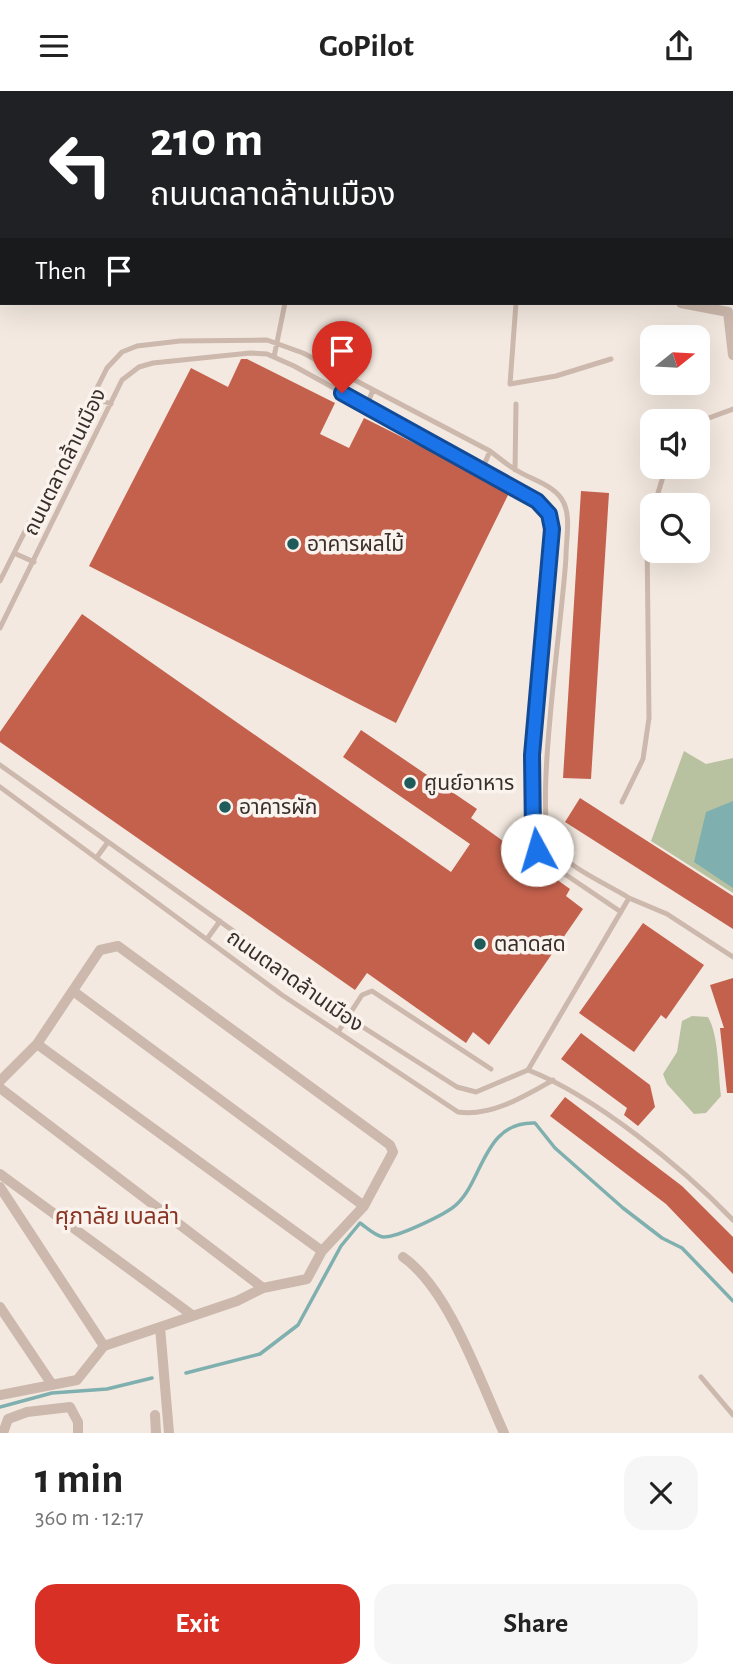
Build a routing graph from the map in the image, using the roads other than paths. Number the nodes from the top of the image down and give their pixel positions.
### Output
1 (285, 305) edge
2 (516, 305) edge
3 (696, 305) edge
4 (731, 307) edge
5 (279, 345) junction
6 (733, 355) edge
7 (274, 357) junction
8 (611, 359) dead end
9 (373, 390) junction
10 (92, 397) junction
11 (111, 404) junction
12 (516, 404) dead end
13 (366, 407) junction
14 (733, 409) edge
15 (710, 418) edge
16 (490, 451) junction
17 (515, 470) junction
18 (481, 471) junction
19 (15, 553) junction
20 (34, 562) junction
21 (646, 563) edge
22 (0, 582) edge
23 (0, 628) edge
24 (0, 765) edge
25 (0, 787) edge
26 (622, 801) dead end
27 (108, 842) junction
28 (97, 857) junction
29 (629, 898) junction
30 (621, 912) junction
31 (220, 921) junction
32 (207, 939) junction
33 (733, 957) edge
34 (73, 991) junction
35 (347, 1017) junction
36 (338, 1032) junction
37 (37, 1044) junction
38 (491, 1069) dead end
39 (528, 1070) junction
40 (553, 1080) junction
41 (0, 1081) edge
42 (0, 1089) edge
43 (0, 1174) edge
44 (0, 1187) edge
45 (364, 1206) junction
46 (733, 1220) edge
47 (322, 1251) junction
48 (404, 1257) dead end
49 (263, 1288) junction
50 (0, 1307) edge
51 (192, 1315) junction
52 (160, 1327) junction
53 (104, 1346) junction
54 (701, 1377) dead end
55 (51, 1383) junction
56 (0, 1395) edge
57 (155, 1415) dead end
58 (733, 1415) edge
59 (3, 1433) edge
60 (78, 1433) edge
61 (156, 1433) edge
62 (169, 1433) edge
63 (503, 1433) edge

1 - 5 lane
2 - 8 lane
3 - 4 street
4 - 6 street
5 - 7 lane
5 - 9 lane, ถนนตลาดล้านเมือง
5 - 10 lane, ถนนตลาดล้านเมือง
7 - 11 lane, ถนนตลาดล้านเมือง
7 - 13 lane, ถนนตลาดล้านเมือง
9 - 13 lane
9 - 16 lane, ถนนตลาดล้านเมือง
10 - 11 lane
10 - 19 lane, ถนนตลาดล้านเมือง
11 - 20 lane, ถนนตลาดล้านเมือง
12 - 17 lane
13 - 18 lane, ถนนตลาดล้านเมือง
14 - 15 lane
16 - 17 lane, ถนนตลาดล้านเมือง
16 - 18 lane
17 - 29 lane, ถนนตลาดล้านเมือง
18 - 30 lane, ถนนตลาดล้านเมือง
19 - 20 lane
19 - 22 lane, ถนนตลาดล้านเมือง
20 - 23 lane, ถนนตลาดล้านเมือง
21 - 26 lane
24 - 27 lane, ถนนตลาดล้านเมือง
25 - 28 lane, ถนนตลาดล้านเมือง
27 - 28 lane
27 - 31 lane, ถนนตลาดล้านเมือง
28 - 32 lane, ถนนตลาดล้านเมือง
29 - 30 lane
29 - 33 lane, ถนนตลาดล้านเมือง
30 - 39 lane
31 - 32 lane
31 - 35 lane, ถนนตลาดล้านเมือง
32 - 36 lane, ถนนตลาดล้านเมือง
34 - 37 street
34 - 45 street
34 - 45 street
35 - 36 lane
35 - 38 lane
35 - 39 lane, ถนนตลาดล้านเมือง
36 - 40 lane, ถนนตลาดล้านเมือง
37 - 41 street
37 - 47 street
39 - 40 lane
40 - 46 lane
42 - 49 street
43 - 51 street
44 - 53 street
45 - 47 street
47 - 49 street
48 - 63 street
49 - 51 street
50 - 55 street
51 - 52 street
52 - 53 street
52 - 62 street
53 - 55 street
54 - 58 lane
55 - 56 street
57 - 61 street
59 - 60 street

